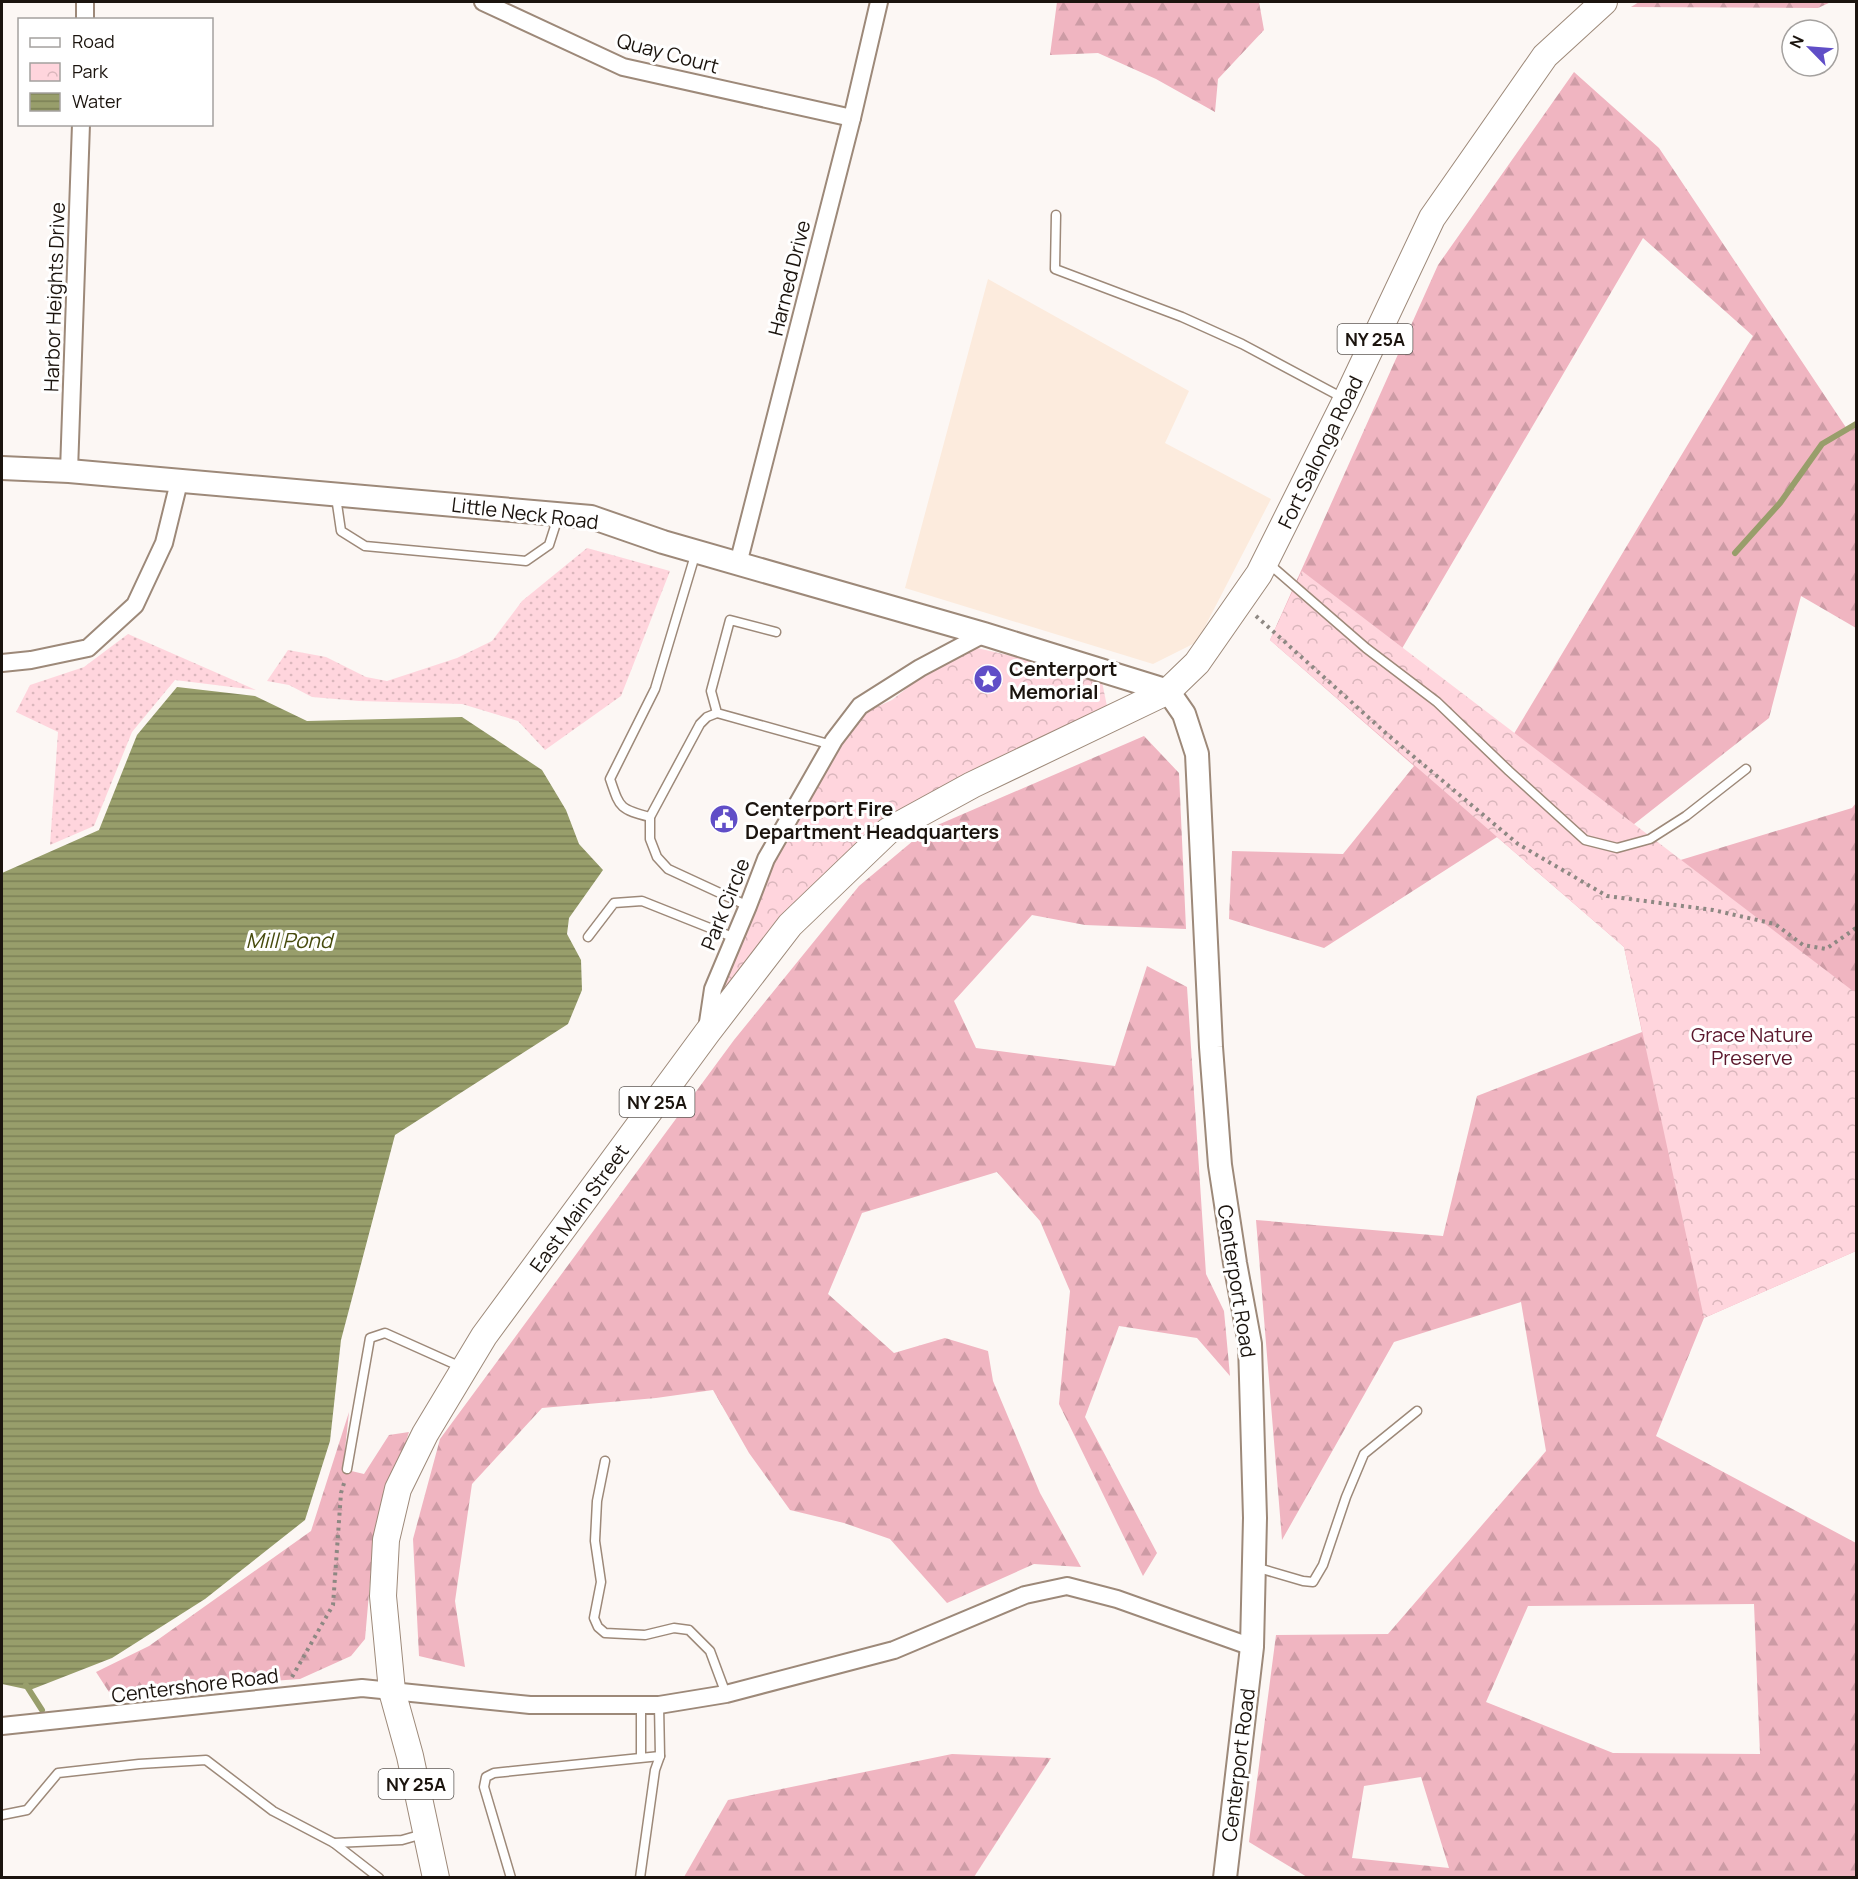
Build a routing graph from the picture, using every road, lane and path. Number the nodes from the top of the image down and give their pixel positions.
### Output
1 (85, 2) edge
2 (483, 2) edge
3 (879, 2) edge
4 (1604, 2) edge
5 (85, 18) edge
6 (852, 118) junction
7 (81, 126) edge
8 (1056, 215) dead end
9 (1346, 400) junction
10 (2, 468) edge
11 (69, 471) junction
12 (179, 482) junction
13 (336, 494) junction
14 (559, 514) junction
15 (696, 552) junction
16 (1265, 561) junction
17 (738, 564) junction
18 (1240, 602) junction
19 (776, 632) dead end
20 (984, 634) junction
21 (2, 663) edge
22 (1168, 691) junction
23 (717, 713) junction
24 (832, 745) junction
25 (1746, 769) dead end
26 (650, 817) junction
27 (748, 906) junction
28 (1857, 928) edge
29 (588, 937) dead end
30 (735, 938) junction
31 (707, 1033) junction
32 (464, 1369) junction
33 (1417, 1411) dead end
34 (605, 1461) dead end
35 (347, 1469) joint
36 (1253, 1566) junction
37 (1252, 1647) junction
38 (392, 1691) junction
39 (726, 1694) junction
40 (281, 1696) junction
41 (641, 1705) junction
42 (660, 1705) junction
43 (2, 1726) edge
44 (660, 1756) junction
45 (640, 1757) junction
46 (2, 1815) edge
47 (427, 1833) junction
48 (334, 1843) junction
49 (379, 1878) edge
50 (436, 1878) edge
51 (511, 1878) edge
52 (640, 1878) edge
53 (1225, 1878) edge

1 - 5 street
2 - 6 street, Quay Court
3 - 6 street, Harned Drive
4 - 9 main road, Fort Salonga Road / NY 25A
6 - 17 street, Harned Drive
7 - 11 street, Harbor Heights Drive
8 - 9 lane
9 - 16 main road, Fort Salonga Road / NY 25A
10 - 11 street, Little Neck Road
11 - 12 street, Little Neck Road
12 - 13 street, Little Neck Road
12 - 21 street
13 - 14 street, Little Neck Road
13 - 14 lane
14 - 15 street, Little Neck Road
15 - 17 street, Little Neck Road
15 - 26 lane
16 - 18 main road, Fort Salonga Road / NY 25A
16 - 25 lane
17 - 20 street, Little Neck Road
18 - 22 main road, Fort Salonga Road / NY 25A
18 - 28 path
19 - 23 lane
20 - 22 street, Little Neck Road
20 - 24 street, Park Circle
22 - 31 main road, East Main Street / NY 25A
22 - 36 street, Centerport Road
23 - 24 lane
23 - 26 lane
24 - 27 street, Park Circle
26 - 27 lane
27 - 30 street, Park Circle
29 - 30 lane
30 - 31 street, Park Circle
31 - 32 main road, East Main Street / NY 25A
32 - 35 lane
32 - 38 main road, East Main Street / NY 25A
33 - 36 lane
34 - 39 lane
35 - 40 path
36 - 37 street, Centerport Road
37 - 39 street, Centershore Road
37 - 53 street, Centerport Road
38 - 40 street, Centershore Road
38 - 41 street, Centershore Road
38 - 47 main road, East Main Street / NY 25A
39 - 42 street, Centershore Road
40 - 43 street, Centershore Road
41 - 42 street, Centershore Road
41 - 45 lane
42 - 44 lane
44 - 45 lane
44 - 52 lane
45 - 51 lane
46 - 48 lane
47 - 48 lane
47 - 50 main road, East Main Street / NY 25A
48 - 49 lane

